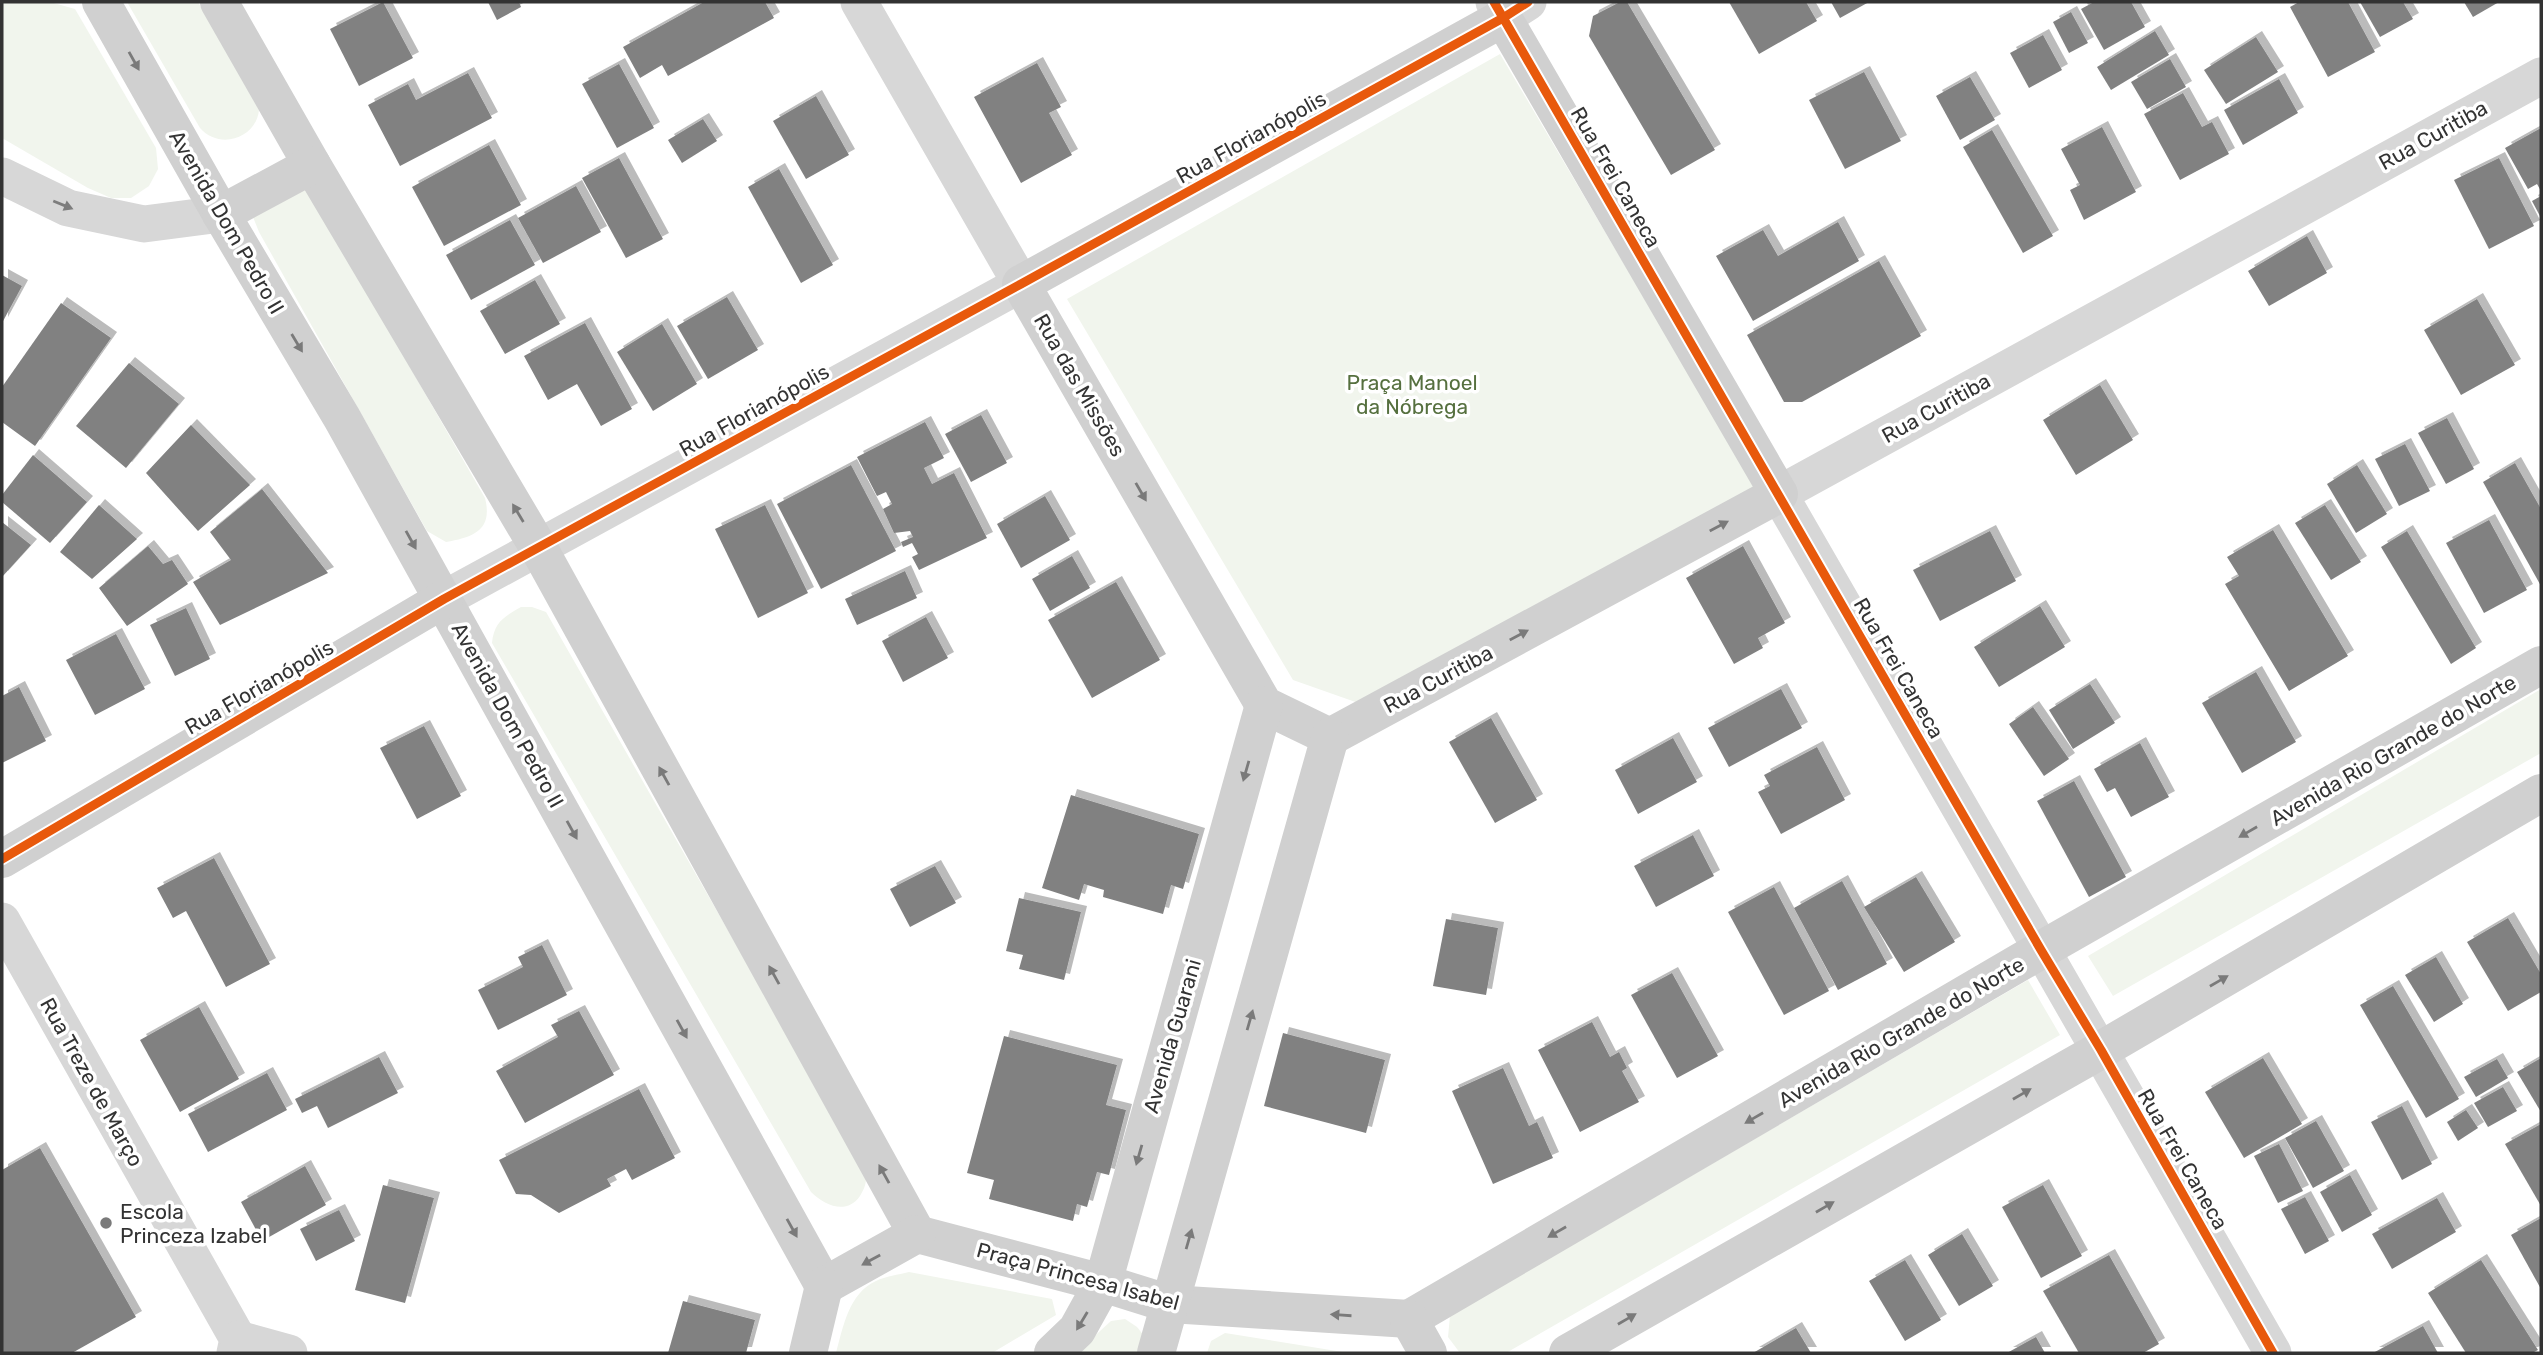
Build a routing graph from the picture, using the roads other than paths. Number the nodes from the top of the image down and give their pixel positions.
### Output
1 (100, 2) edge
2 (219, 2) edge
3 (859, 2) edge
4 (1508, 5) edge
5 (2541, 76) edge
6 (312, 165) junction
7 (2, 176) edge
8 (221, 214) junction
9 (1021, 284) junction
10 (1779, 494) junction
11 (538, 547) junction
12 (444, 599) junction
13 (2541, 666) edge
14 (1264, 705) junction
15 (1330, 737) junction
16 (2541, 793) edge
17 (2, 859) edge
18 (2, 921) edge
19 (2041, 950) junction
20 (2101, 1050) junction
21 (917, 1234) junction
22 (1103, 1283) junction
23 (824, 1286) junction
24 (1170, 1304) junction
25 (1409, 1319) junction
26 (236, 1346) edge
27 (289, 1353) edge
28 (808, 1353) edge
29 (1053, 1353) edge
30 (1156, 1353) edge
31 (1428, 1353) edge
32 (1568, 1353) edge
33 (2273, 1353) edge

1 -> 8 street, Avenida Dom Pedro II
2 - 6 street
3 - 9 street, Rua das Missões
4 - 9 street, Rua Florianópolis
4 - 10 street, Rua Frei Caneca
5 - 10 street, Rua Curitiba
6 - 8 street
11 -> 6 street
7 -> 8 street
8 -> 12 street, Avenida Dom Pedro II
9 - 11 street, Rua Florianópolis
9 -> 14 street, Rua das Missões
15 -> 10 street, Rua Curitiba
10 - 19 street, Rua Frei Caneca
11 - 12 street, Rua Florianópolis
21 -> 11 street
12 - 17 street, Rua Florianópolis
12 -> 23 street, Avenida Dom Pedro II
13 -> 19 street, Avenida Rio Grande do Norte
14 - 15 street
14 -> 22 street, Avenida Guarani
24 -> 15 street
20 -> 16 street
18 - 26 street, Rua Treze de Março
19 - 20 street, Rua Frei Caneca
19 -> 25 street, Avenida Rio Grande do Norte
32 -> 20 street
20 - 33 street, Rua Frei Caneca
21 - 22 street, Praça Princesa Isabel
21 -> 23 street
22 - 24 street, Praça Princesa Isabel
22 -> 29 street, Avenida Guarani
23 - 28 street
25 -> 24 street, Praça Princesa Isabel
24 - 30 street
25 - 31 street
26 - 27 street

